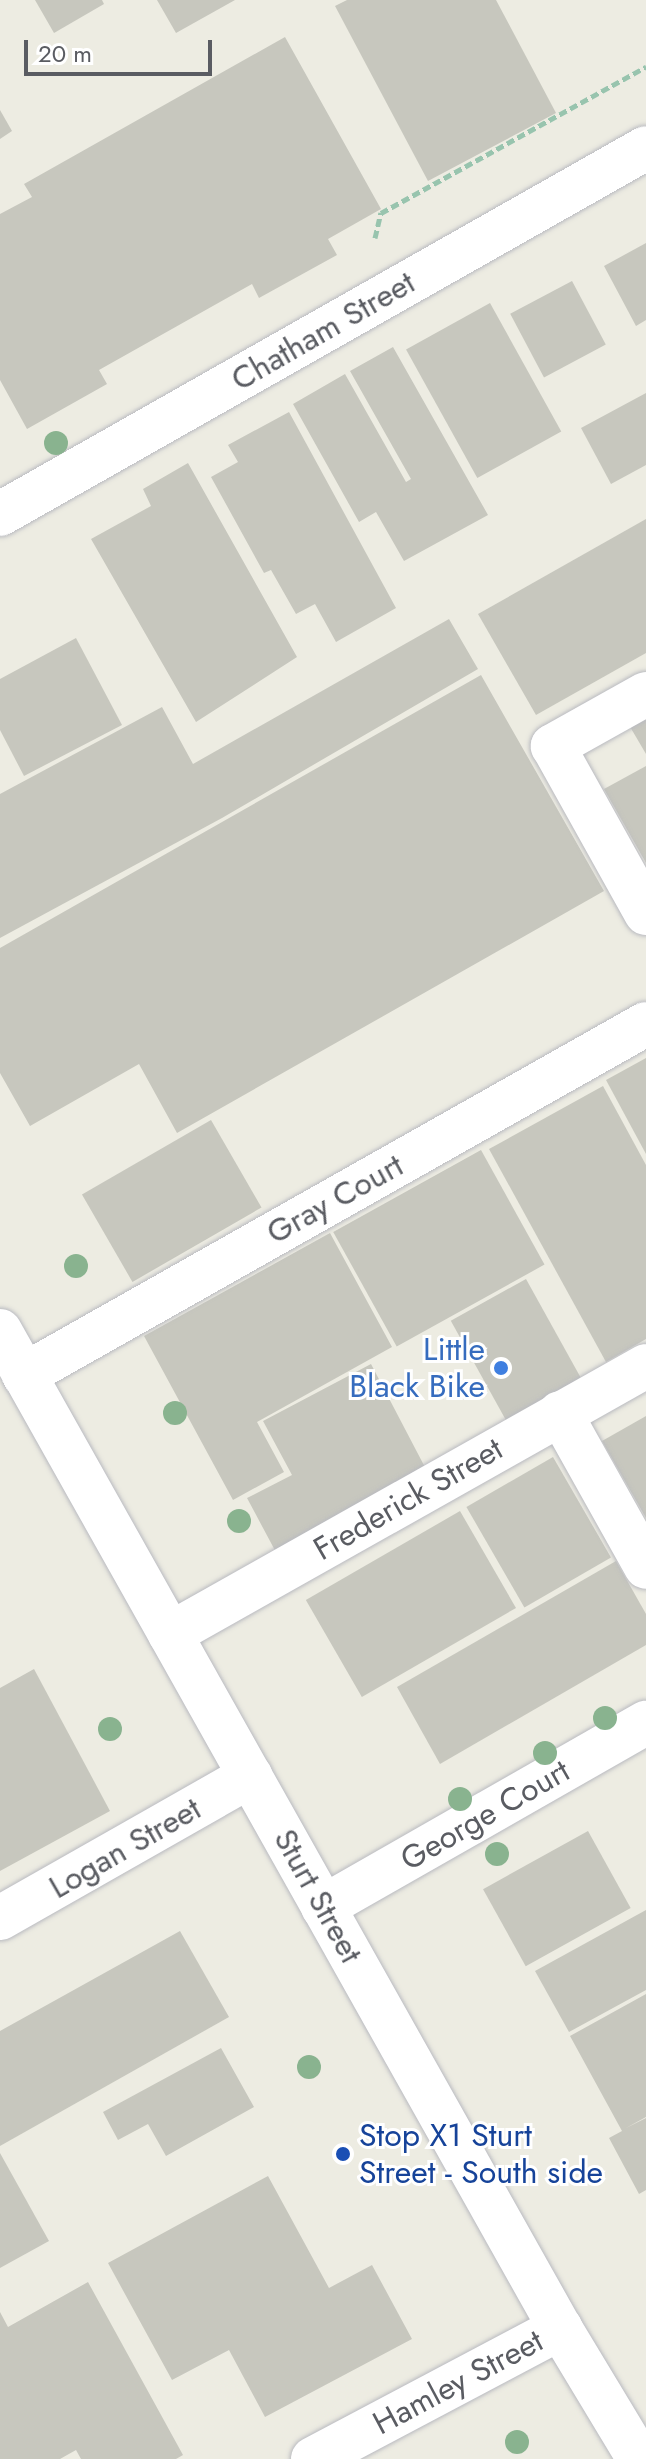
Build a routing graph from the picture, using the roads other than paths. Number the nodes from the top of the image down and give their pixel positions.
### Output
1 (646, 148) edge
2 (0, 514) edge
3 (646, 694) edge
4 (646, 913) edge
5 (646, 1024) edge
6 (0, 1331) edge
7 (646, 1366) edge
8 (24, 1375) junction
9 (560, 1413) junction
10 (646, 1567) edge
11 (170, 1634) junction
12 (646, 1723) edge
13 (250, 1776) junction
14 (323, 1907) junction
15 (0, 1918) edge
16 (560, 2328) junction
17 (313, 2459) edge
18 (639, 2459) edge

1 - 2 street, Chatham Street
3 - 4 street
5 - 8 street, Gray Court
6 - 8 street, Sturt Street
7 - 9 street, Frederick Street
8 - 11 street, Sturt Street
9 - 10 street
9 - 11 street, Frederick Street
11 - 13 street, Sturt Street
12 - 14 street, George Court
13 - 14 street, Sturt Street
13 - 15 street, Logan Street
14 - 16 street, Sturt Street
16 - 17 street, Hamley Street
16 - 18 street, Sturt Street

